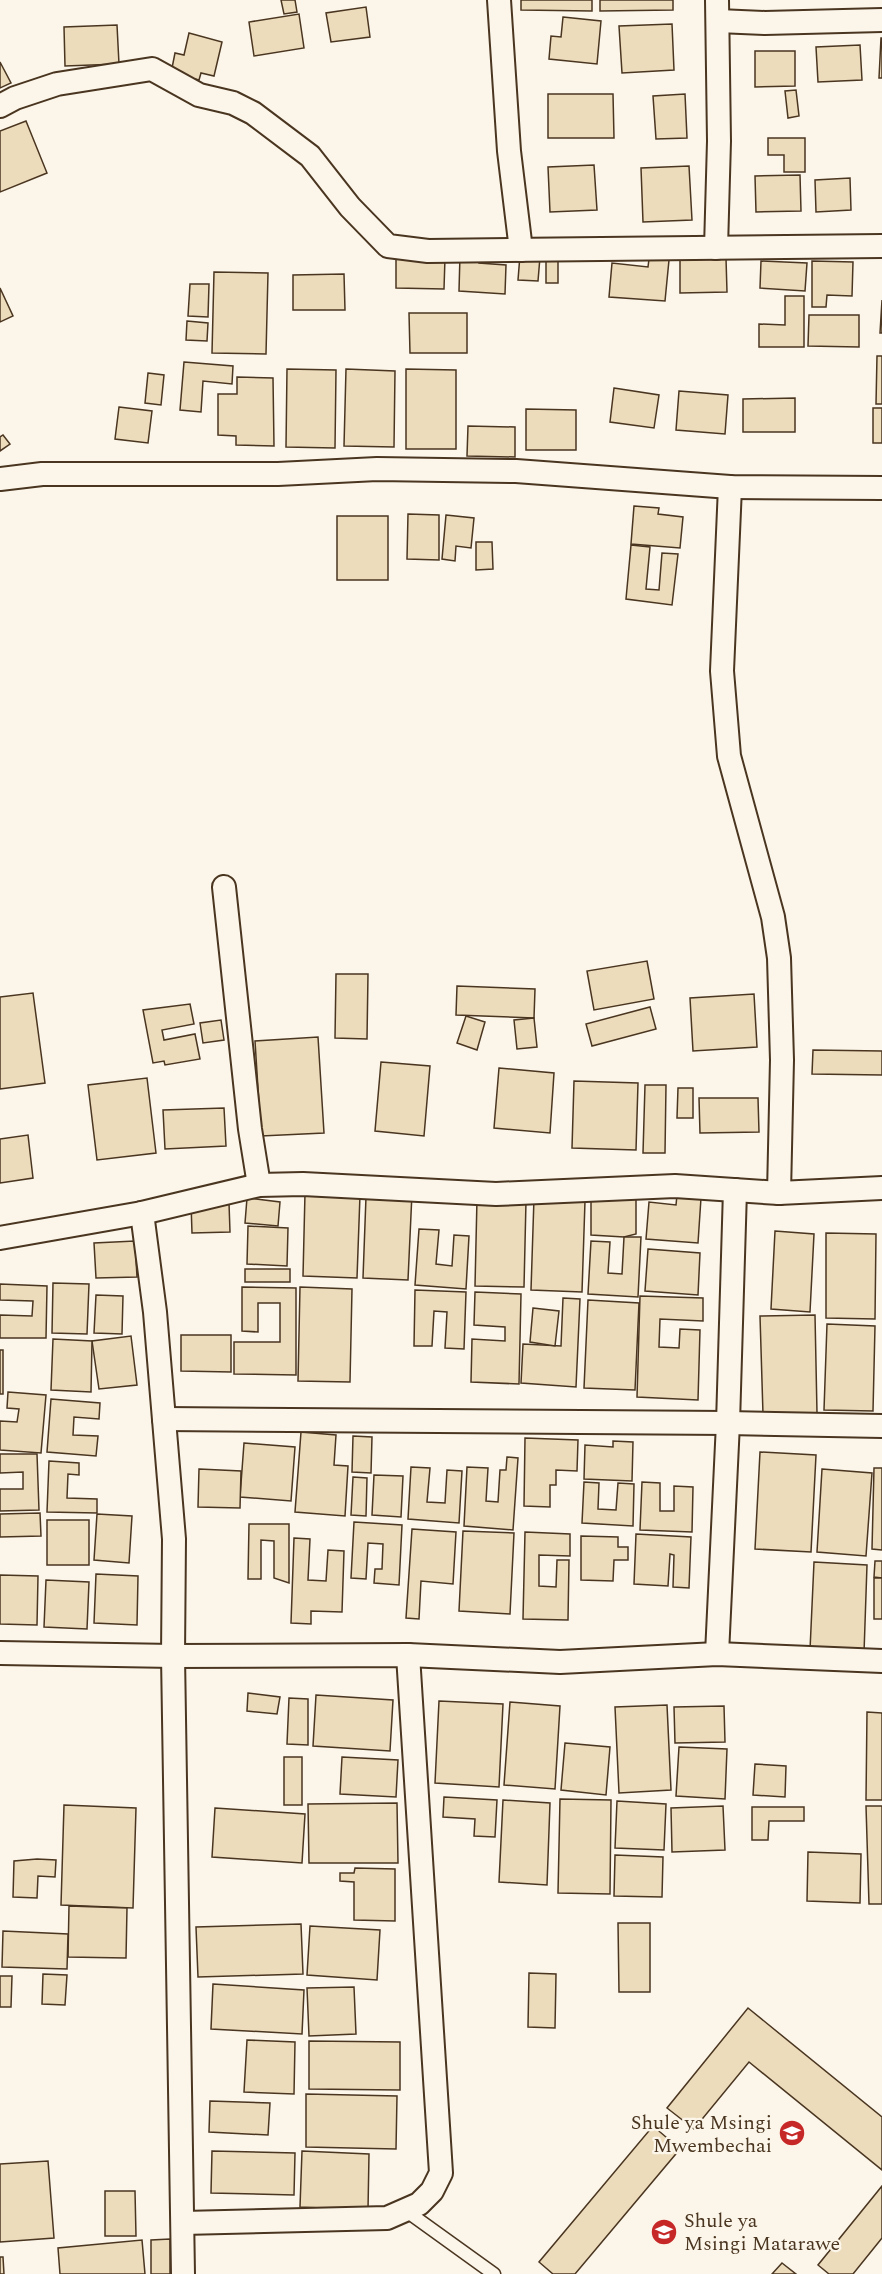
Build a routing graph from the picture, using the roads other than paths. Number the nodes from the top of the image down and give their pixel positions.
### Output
1 (499, 0) edge
2 (718, 10) edge
3 (882, 20) edge
4 (0, 106) edge
5 (882, 246) edge
6 (716, 248) junction
7 (521, 250) junction
8 (0, 479) edge
9 (730, 487) junction
10 (882, 488) edge
11 (224, 887) dead end
12 (259, 1185) junction
13 (882, 1188) edge
14 (735, 1190) junction
15 (779, 1193) junction
16 (142, 1213) junction
17 (0, 1238) edge
18 (164, 1419) junction
19 (728, 1423) junction
20 (882, 1426) edge
21 (0, 1653) edge
22 (717, 1654) junction
23 (408, 1655) junction
24 (173, 1656) junction
25 (882, 1661) edge
26 (405, 2210) junction
27 (183, 2223) junction
28 (183, 2274) edge
29 (494, 2274) edge

1 - 7 street
2 - 3 street
2 - 6 street
4 - 7 street
5 - 6 street
6 - 7 street
8 - 9 street
9 - 10 street
9 - 15 street
11 - 12 street
12 - 14 street
12 - 16 street
13 - 15 street
14 - 15 street
14 - 19 street
16 - 17 street
16 - 18 street
18 - 19 street
18 - 24 street
19 - 20 street
19 - 22 street
21 - 24 street
22 - 23 street
22 - 25 street
23 - 24 street
23 - 26 street
24 - 27 street
26 - 27 street
26 - 29 lane
27 - 28 street

